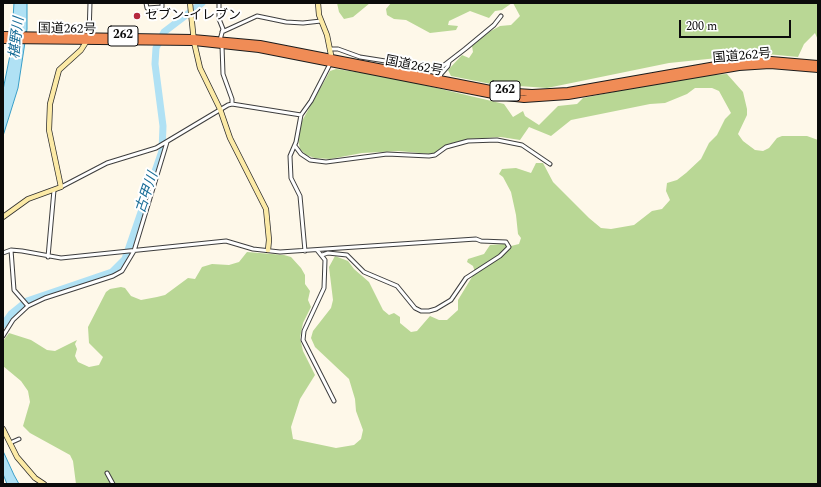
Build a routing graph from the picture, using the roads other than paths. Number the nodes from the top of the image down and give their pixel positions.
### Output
1 (90, 3) edge
2 (146, 3) edge
3 (162, 3) edge
4 (220, 3) edge
5 (318, 3) edge
6 (190, 4) edge
7 (501, 16) dead end
8 (321, 21) junction
9 (222, 32) junction
10 (3, 35) edge
11 (38, 38) junction
12 (88, 38) junction
13 (3, 40) edge
14 (194, 40) junction
15 (221, 42) junction
16 (331, 52) joint
17 (449, 62) junction
18 (818, 64) edge
19 (329, 66) dead end
20 (818, 69) edge
21 (439, 81) junction
22 (232, 104) junction
23 (220, 109) junction
24 (301, 115) junction
25 (166, 142) junction
26 (295, 146) junction
27 (550, 164) dead end
28 (61, 187) junction
29 (54, 190) junction
30 (3, 216) edge
31 (11, 250) junction
32 (268, 250) junction
33 (317, 250) junction
34 (134, 251) junction
35 (305, 251) junction
36 (3, 253) edge
37 (322, 255) junction
38 (48, 257) junction
39 (27, 306) junction
40 (3, 336) edge
41 (334, 401) dead end
42 (3, 429) edge
43 (19, 439) dead end
44 (10, 443) junction
45 (107, 473) dead end
46 (44, 484) edge
47 (113, 484) edge

1 - 12 street
2 - 3 street
4 - 9 street
5 - 8 main road
6 - 14 main road
7 - 17 street
8 - 9 street
8 - 16 main road
9 - 15 street
10 - 11 highway, 国道262号 / 262
11 - 12 highway, 国道262号 / 262
11 - 13 highway, 国道262号 / 262
12 - 14 highway, 国道262号 / 262
12 - 28 main road
14 - 15 highway, 国道262号 / 262
14 - 23 main road
15 - 21 highway, 国道262号 / 262
15 - 22 street
16 - 17 street
17 - 21 street
18 - 21 highway, 国道262号 / 262
19 - 24 street
20 - 21 highway, 国道262号 / 262
22 - 23 street
22 - 24 street
23 - 25 street
23 - 32 main road
24 - 26 street
25 - 28 street
25 - 34 street
26 - 27 street
26 - 35 street
28 - 29 main road
29 - 30 main road
29 - 38 street
31 - 36 street
31 - 38 street
31 - 39 street
32 - 34 street
32 - 35 street
33 - 35 street
33 - 37 street
33 - 37 street
34 - 38 street
34 - 39 street
37 - 41 street
39 - 40 street
42 - 44 main road
43 - 44 street
44 - 46 main road
45 - 47 street

